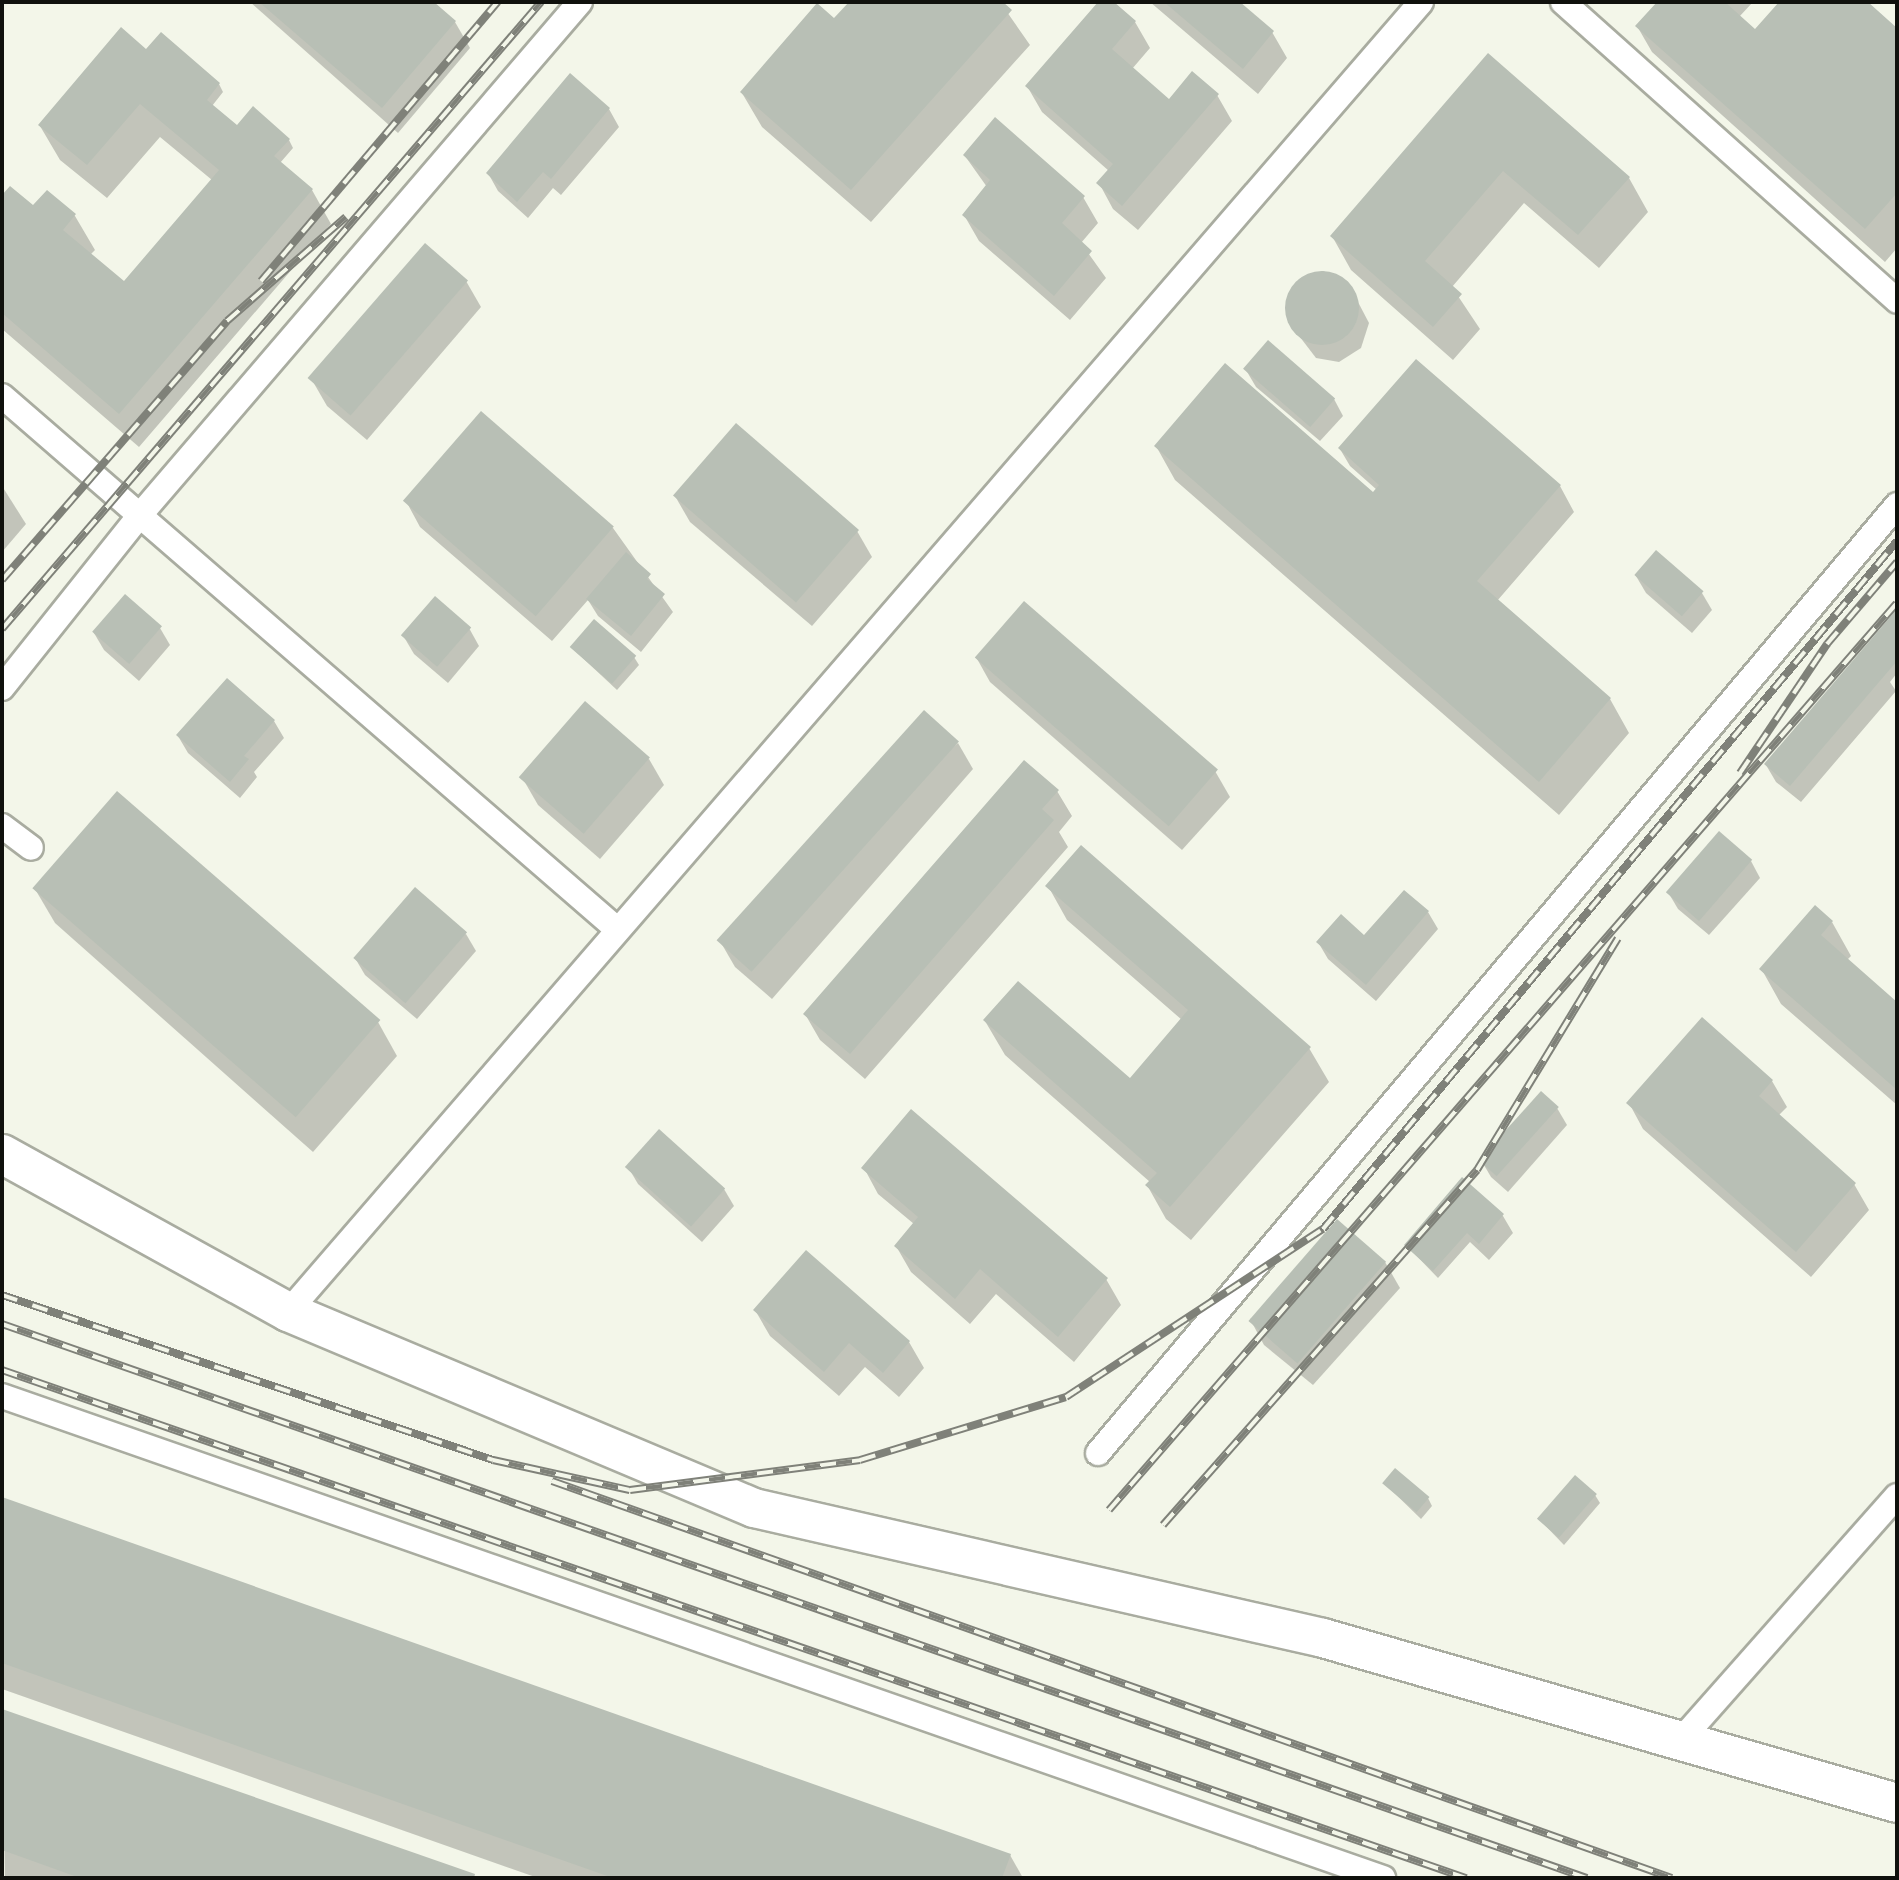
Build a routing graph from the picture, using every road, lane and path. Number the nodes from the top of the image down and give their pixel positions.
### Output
1 (580, 2) edge
2 (1421, 2) edge
3 (1563, 2) edge
4 (1897, 301) edge
5 (2, 396) edge
6 (1897, 505) edge
7 (140, 515) junction
8 (2, 688) edge
9 (2, 826) edge
10 (31, 848) dead end
11 (618, 930) junction
12 (2, 1154) edge
13 (288, 1312) junction
14 (2, 1396) edge
15 (1098, 1452) dead end
16 (1897, 1496) edge
17 (1680, 1741) junction
18 (1897, 1803) edge
19 (1382, 1878) edge

1 - 7 lane
2 - 11 lane
3 - 4 lane
5 - 7 lane
6 - 15 lane
7 - 8 lane
7 - 11 lane
9 - 10 lane
11 - 13 lane
12 - 13 street
13 - 17 street
14 - 19 lane
16 - 17 lane
17 - 18 street

